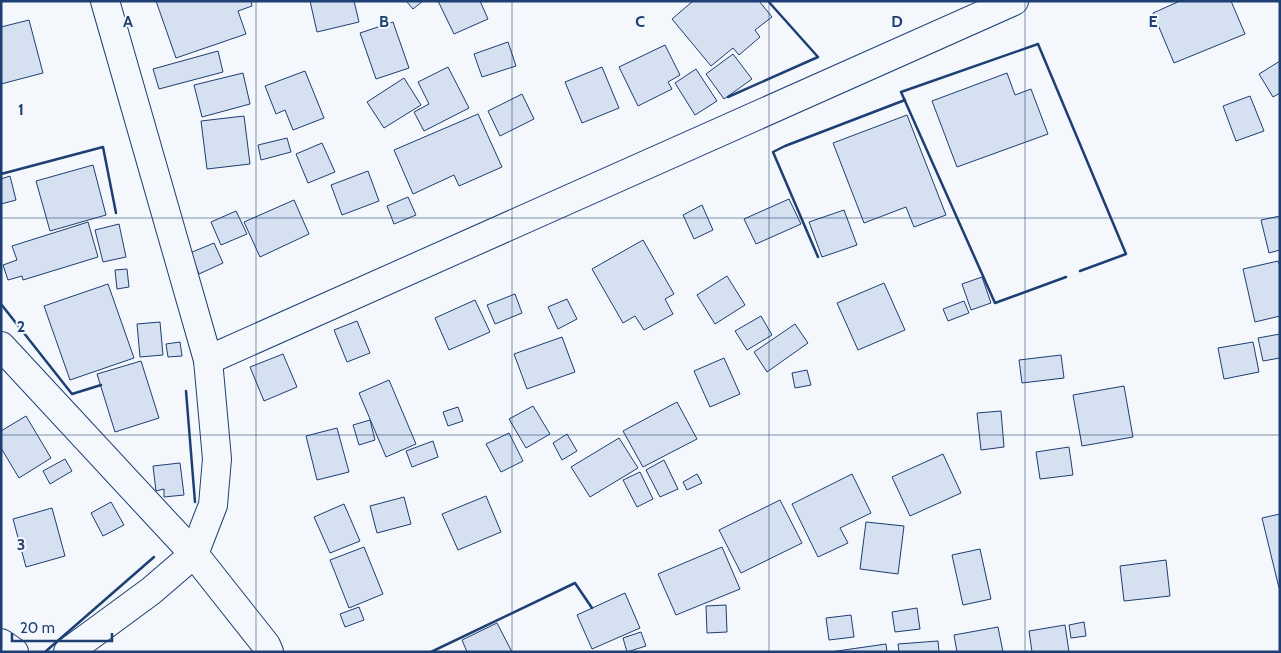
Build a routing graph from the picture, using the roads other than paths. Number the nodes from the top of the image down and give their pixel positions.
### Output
1 (106, 1) edge
2 (1014, 1) edge
3 (1, 346) edge
4 (208, 360) junction
5 (194, 554) junction
6 (1, 643) edge
7 (14, 652) edge
8 (68, 652) edge
9 (269, 652) edge

1 - 4 street
2 - 4 street
3 - 5 street
4 - 5 street
5 - 8 street
5 - 9 street
6 - 7 street

